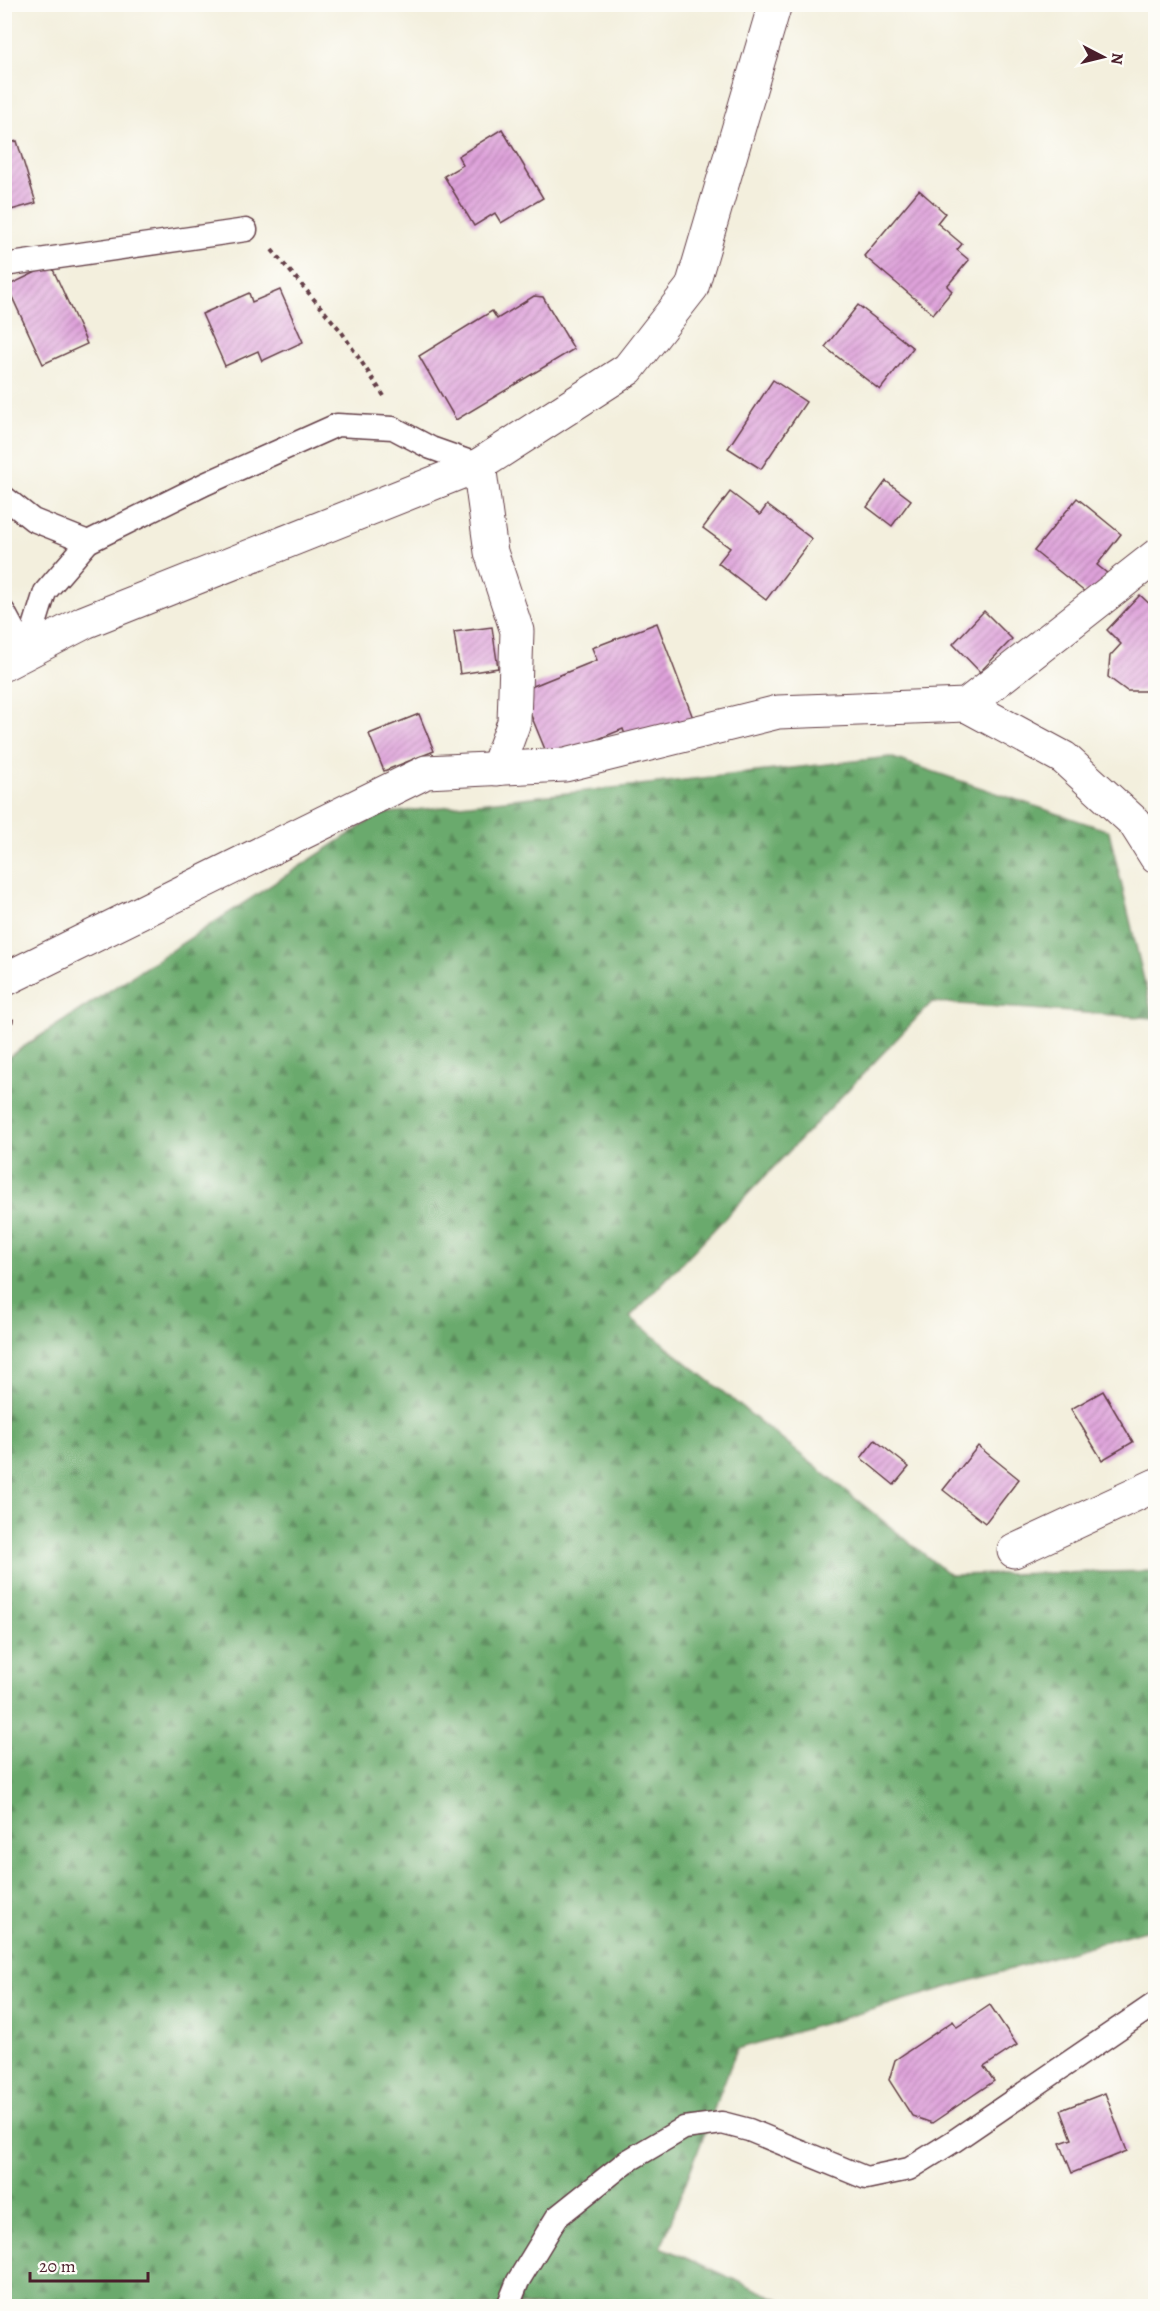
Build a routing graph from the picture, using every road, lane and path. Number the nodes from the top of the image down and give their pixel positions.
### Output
1 (775, 4) edge
2 (246, 230) joint
3 (4, 265) edge
4 (393, 428) junction
5 (479, 465) junction
6 (4, 497) edge
7 (88, 542) junction
8 (1155, 556) edge
9 (4, 612) edge
10 (15, 658) edge
11 (966, 705) junction
12 (497, 769) junction
13 (1155, 857) edge
14 (4, 980) edge
15 (1155, 1485) edge
16 (1014, 1551) dead end
17 (1155, 2003) edge
18 (508, 2307) edge

1 - 5 street
2 - 3 lane
2 - 4 path
4 - 5 lane
4 - 7 lane
5 - 10 street
5 - 12 street
6 - 7 lane
7 - 10 lane
8 - 11 street
9 - 10 lane
11 - 12 street
11 - 13 street
12 - 14 street
15 - 16 street
17 - 18 lane

